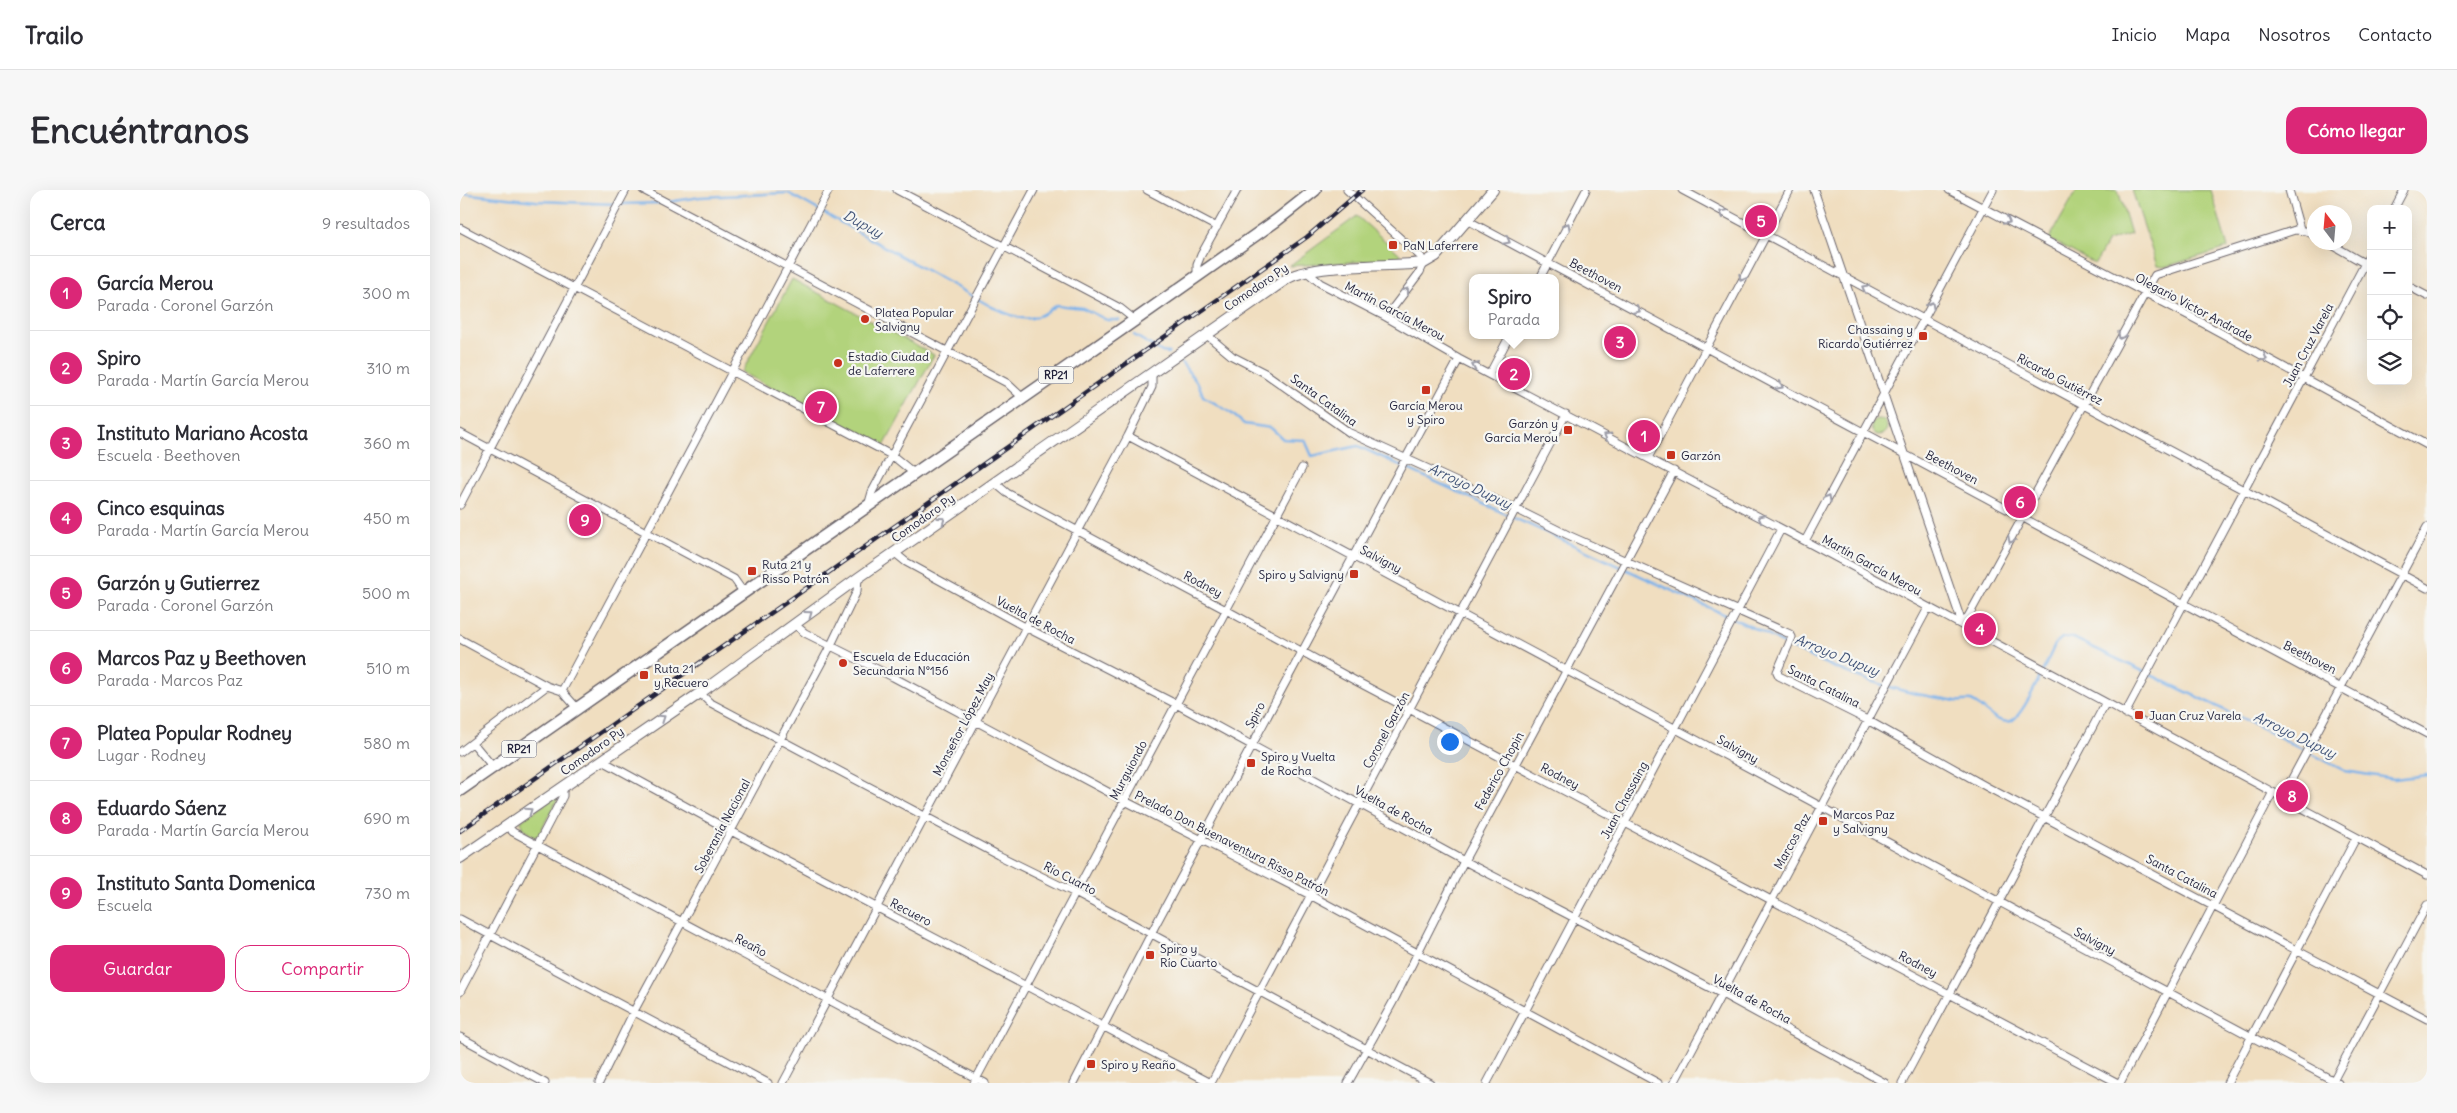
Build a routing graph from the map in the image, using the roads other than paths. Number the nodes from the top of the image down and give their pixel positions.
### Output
1 (643, 190) edge
2 (897, 190) edge
3 (1034, 190) edge
4 (1147, 190) edge
5 (1237, 190) edge
6 (1315, 190) edge
7 (1347, 190) edge
8 (1494, 190) edge
9 (1586, 190) edge
10 (1682, 190) edge
11 (1790, 190) edge
12 (1814, 190) edge
13 (1949, 190) edge
14 (1993, 190) edge
15 (2289, 190) edge
16 (2404, 190) edge
17 (626, 191) edge
18 (827, 193) edge
19 (2396, 205) edge
20 (1983, 208) junction
21 (1467, 220) junction
22 (1217, 227) junction
23 (460, 228) edge
24 (2300, 229) junction
25 (2307, 232) edge
26 (1765, 236) junction
27 (1004, 246) junction
28 (2341, 250) edge
29 (1548, 262) junction
30 (1424, 263) junction
31 (2367, 264) edge
32 (788, 267) junction
33 (2367, 267) edge
34 (1308, 272) junction
35 (1542, 274) edge
36 (1197, 276) junction
37 (1844, 276) junction
38 (575, 288) junction
39 (2412, 288) edge
40 (2145, 293) junction
41 (2427, 296) edge
42 (1386, 317) junction
43 (1924, 319) junction
44 (1135, 320) junction
45 (1207, 335) junction
46 (1508, 339) edge
47 (1706, 347) junction
48 (947, 350) junction
49 (1459, 358) junction
50 (733, 372) junction
51 (1152, 373) junction
52 (1490, 373) junction
53 (2302, 378) junction
54 (1885, 395) junction
55 (1023, 398) junction
56 (2084, 405) junction
57 (1566, 414) junction
58 (1865, 431) junction
59 (460, 433) edge
60 (1128, 436) junction
61 (2427, 445) edge
62 (489, 448) junction
63 (1905, 454) junction
64 (893, 456) junction
65 (1648, 458) junction
66 (1404, 461) junction
67 (1302, 468) dead end
68 (1674, 472) junction
69 (915, 474) junction
70 (995, 482) junction
71 (2244, 491) junction
72 (460, 505) edge
73 (868, 506) junction
74 (1515, 510) junction
75 (1277, 515) junction
76 (2023, 517) junction
77 (2427, 527) edge
78 (1781, 529) junction
79 (1078, 531) junction
80 (648, 532) junction
81 (1805, 541) junction
82 (895, 553) junction
83 (1352, 556) junction
84 (1625, 562) junction
85 (2402, 574) junction
86 (858, 578) junction
87 (2427, 588) edge
88 (744, 593) junction
89 (2182, 604) junction
90 (1928, 608) junction
91 (1226, 610) junction
92 (1736, 612) junction
93 (1461, 613) junction
94 (794, 624) junction
95 (1963, 626) junction
96 (1027, 628) junction
97 (460, 639) edge
98 (831, 645) junction
99 (1302, 651) junction
100 (1567, 672) junction
101 (547, 686) junction
102 (2342, 686) junction
103 (562, 691) junction
104 (700, 693) junction
105 (1176, 704) junction
106 (2105, 704) junction
107 (577, 708) junction
108 (1411, 709) junction
109 (2125, 714) junction
110 (1869, 721) junction
111 (975, 722) junction
112 (1676, 728) junction
113 (2427, 734) edge
114 (781, 740) junction
115 (460, 743) edge
116 (470, 745) junction
117 (1251, 747) junction
118 (460, 752) edge
119 (601, 760) junction
120 (1515, 765) junction
121 (493, 767) junction
122 (563, 786) junction
123 (460, 790) edge
124 (2273, 792) junction
125 (2282, 797) junction
126 (1124, 800) junction
127 (1360, 804) junction
128 (1823, 807) junction
129 (927, 816) junction
130 (2045, 817) junction
131 (1625, 823) junction
132 (507, 826) junction
133 (731, 831) junction
134 (2356, 838) junction
135 (1202, 840) junction
136 (537, 844) junction
137 (460, 858) edge
138 (1464, 861) junction
139 (2427, 875) edge
140 (1075, 893) junction
141 (1310, 895) junction
142 (1772, 900) junction
143 (1998, 902) junction
144 (2213, 905) junction
145 (2427, 905) edge
146 (878, 906) junction
147 (460, 919) edge
148 (1573, 919) junction
149 (684, 922) junction
150 (1151, 934) junction
151 (490, 936) junction
152 (2296, 950) junction
153 (1418, 952) junction
154 (1026, 986) junction
155 (460, 992) edge
156 (1259, 992) junction
157 (2166, 992) junction
158 (1950, 993) junction
159 (2379, 993) junction
160 (1722, 994) junction
161 (829, 1000) junction
162 (1524, 1011) junction
163 (634, 1012) junction
164 (2427, 1019) edge
165 (1103, 1026) junction
166 (2250, 1036) junction
167 (460, 1037) edge
168 (1365, 1050) junction
169 (975, 1081) edge
170 (2334, 1082) edge
171 (545, 1083) edge
172 (599, 1083) edge
173 (768, 1083) edge
174 (783, 1083) edge
175 (985, 1083) edge
176 (1074, 1083) edge
177 (1211, 1083) edge
178 (1348, 1083) edge
179 (1430, 1083) edge
180 (1487, 1083) edge
181 (1658, 1083) edge
182 (1674, 1083) edge
183 (1885, 1083) edge
184 (1902, 1083) edge
185 (2119, 1083) edge
186 (2227, 1083) edge

1 - 32 street
2 - 27 street
3 - 27 street
4 - 22 street
5 - 22 street
6 - 36 main road, RP21
7 - 30 street
8 - 21 main road
29 -> 9 street
26 -> 10 street, Ricardo Gutiérrez
11 - 26 street
12 - 37 street
13 - 20 street, Olegario Victor Andrade
14 - 20 street
15 - 24 street
16 - 19 street
17 - 38 street
18 - 32 street
20 -> 40 street, Olegario Victor Andrade
43 -> 20 street
21 -> 29 street, Beethoven
21 - 30 main road
22 - 36 street
23 - 38 street
24 - 25 street
24 - 40 street
26 - 37 street, Ricardo Gutiérrez
26 -> 47 street
27 - 44 street
27 - 48 street
28 - 31 street
29 - 35 street
29 -> 47 street, Beethoven
30 - 34 main road, Comodoro Py
42 -> 30 street
32 - 48 street
32 - 50 street
33 - 53 street, Juan Cruz Varela
34 - 42 street, Martín García Merou
34 - 45 main road, Comodoro Py
36 - 44 main road, RP21
43 -> 37 street, Ricardo Gutiérrez
37 - 54 street
38 - 50 street
38 - 62 street
39 - 41 street
40 -> 53 street, Olegario Victor Andrade
40 -> 56 street
42 - 49 street, Martín García Merou
43 - 54 street
43 - 56 street, Ricardo Gutiérrez
44 - 55 main road, RP21
45 - 51 main road, Comodoro Py
45 - 66 street, Santa Catalina
46 - 52 street
47 -> 58 street, Beethoven
47 - 65 street
48 - 55 street
48 - 64 street
52 -> 49 street, Martín García Merou
49 - 66 street, Spiro
50 - 64 street
50 - 80 street
51 - 60 street, Monseñor López May
51 - 70 main road, Comodoro Py
52 - 57 street, Martín García Merou
53 - 61 street, Olegario Victor Andrade
53 - 71 street, Juan Cruz Varela
54 - 58 street
54 - 63 street
55 - 69 main road, RP21
56 - 71 street, Ricardo Gutiérrez
56 - 76 street
65 -> 57 street, Martín García Merou
57 - 74 street, Coronel Garzón
58 - 63 street, Beethoven
81 -> 58 street
59 - 62 street
60 - 75 street, Salvigny
60 - 79 street, Monseñor López May
62 - 72 street
62 - 80 street
63 - 76 street, Beethoven
63 - 95 street
64 - 69 street
64 - 73 street
65 - 68 street, Martín García Merou
66 - 74 street, Santa Catalina
66 - 83 street, Spiro
67 - 75 street, Murguiondo
78 -> 68 street, Martín García Merou
68 - 84 street, Federico Chopin
69 - 73 main road, RP21
70 - 79 street, Rodney
82 -> 70 main road, Comodoro Py
71 - 85 street, Ricardo Gutiérrez
71 - 89 street, Juan Cruz Varela
73 - 88 main road, RP21
74 - 84 street, Santa Catalina
74 - 93 street, Coronel Garzón
75 - 83 street, Salvigny
75 - 91 street, Murguiondo
76 - 89 street, Beethoven
76 -> 95 street
77 - 85 street
78 - 81 street, Martín García Merou
78 - 92 street, Juan Chassaing
79 - 91 street, Rodney
79 - 96 street, Monseñor López May
80 - 88 street
80 - 103 street
81 - 90 street, Martín García Merou
82 - 86 main road, Comodoro Py
82 - 96 street, Vuelta de Rocha
83 - 93 street, Salvigny
83 - 99 street, Spiro
84 - 92 street, Santa Catalina
84 - 100 street, Federico Chopin
85 - 87 street, Ricardo Gutiérrez
85 - 102 street
94 -> 86 main road, Comodoro Py
86 - 98 street, Soberanía Nacional
88 - 107 main road, RP21
89 - 102 street, Beethoven
89 - 109 street, Juan Cruz Varela
90 - 95 street, Martín García Merou
90 - 110 street, Marcos Paz
91 - 99 street, Rodney
91 - 105 street, Murguiondo
92 - 110 street, Santa Catalina
92 - 112 street, Juan Chassaing
93 - 100 street, Salvigny
93 - 108 street, Coronel Garzón
94 - 98 street, Prelado Don Buenaventura Risso Patrón
94 - 104 main road, Comodoro Py
95 - 106 street, Martín García Merou
96 - 105 street, Vuelta de Rocha
96 - 111 street, Monseñor López May
97 - 101 street
98 - 111 street, Prelado Don Buenaventura Risso Patrón
98 - 114 street, Soberanía Nacional
99 - 108 street, Rodney
99 - 117 street, Spiro
100 - 112 street, Salvigny
100 - 120 street, Federico Chopin
101 - 103 street
101 - 116 street
102 - 113 street, Beethoven
102 - 125 street
103 - 107 street
104 - 114 street, Río Cuarto
119 -> 104 main road, Comodoro Py
105 - 117 street, Vuelta de Rocha
105 - 126 street, Murguiondo
106 - 109 street, Martín García Merou
106 - 130 street
107 - 121 main road, RP21
108 - 120 street, Rodney
108 - 127 street, Coronel Garzón
109 - 124 street, Martín García Merou
110 - 128 street, Marcos Paz
110 - 130 street, Santa Catalina
111 - 126 street, Prelado Don Buenaventura Risso Patrón
111 - 129 street, Monseñor López May
112 - 128 street, Salvigny
112 - 131 street, Juan Chassaing
114 - 129 street, Río Cuarto
114 - 133 street, Soberanía Nacional
115 - 116 street
116 - 118 street
116 - 121 street
117 - 127 street, Vuelta de Rocha
117 - 135 street, Spiro
119 - 122 main road, Comodoro Py
119 - 133 street, Recuero
120 - 131 street, Rodney
120 - 138 street, Federico Chopin
121 - 123 main road, RP21
132 -> 122 main road, Comodoro Py
122 - 136 street
124 - 125 street, Martín García Merou
124 - 144 street
125 - 134 street, Martín García Merou
126 - 135 street, Prelado Don Buenaventura Risso Patrón
126 - 140 street, Murguiondo
127 - 138 street, Vuelta de Rocha
127 - 141 street, Coronel Garzón
128 - 142 street, Marcos Paz
128 - 143 street, Salvigny
129 - 140 street, Río Cuarto
129 - 146 street, Monseñor López May
130 - 143 street
130 - 144 street, Santa Catalina
131 - 142 street, Rodney
131 - 148 street, Juan Chassaing
132 - 136 street, Reaño
132 - 137 main road, Comodoro Py
133 - 146 street, Recuero
133 - 149 street, Soberanía Nacional
134 - 139 street, Martín García Merou
134 - 152 street
135 - 141 street, Prelado Don Buenaventura Risso Patrón
135 - 150 street, Spiro
136 - 149 street, Reaño
136 - 151 street
138 - 148 street, Vuelta de Rocha
138 - 153 street, Federico Chopin
140 - 150 street, Río Cuarto
140 - 154 street, Murguiondo
141 - 153 street, Prelado Don Buenaventura Risso Patrón
141 - 156 street, Coronel Garzón
142 - 158 street, Rodney
142 - 160 street, Marcos Paz
143 - 157 street, Salvigny
143 - 158 street
144 - 152 street, Santa Catalina
144 - 157 street
145 - 159 street
146 - 154 street, Recuero
146 - 161 street, Monseñor López May
147 - 151 street
148 - 160 street, Vuelta de Rocha
148 - 162 street, Juan Chassaing
149 - 161 street, Reaño
149 - 163 street, Soberanía Nacional
150 - 156 street, Río Cuarto
150 - 165 street, Spiro
151 - 155 street
151 - 163 street
152 - 159 street, Santa Catalina
152 - 166 street
153 - 162 street, Prelado Don Buenaventura Risso Patrón
153 - 168 street, Federico Chopin
154 - 165 street, Recuero
154 - 169 street, Murguiondo
156 - 168 street, Río Cuarto
156 - 177 street, Coronel Garzón
157 - 166 street, Salvigny
157 - 185 street
158 - 184 street
158 - 185 street, Rodney
159 - 164 street, Santa Catalina
159 - 170 street
160 - 182 street, Marcos Paz
160 - 183 street, Vuelta de Rocha
161 - 169 street, Reaño
161 - 174 street, Monseñor López May
162 - 180 street, Juan Chassaing
162 - 181 street, Prelado Don Buenaventura Risso Patrón
163 - 172 street, Soberanía Nacional
163 - 173 street
165 - 176 street, Spiro
165 - 177 street, Recuero
166 - 170 street, Salvigny
166 - 186 street
167 - 171 street
168 - 178 street, Federico Chopin
168 - 179 street, Río Cuarto
169 - 175 street, Reaño

